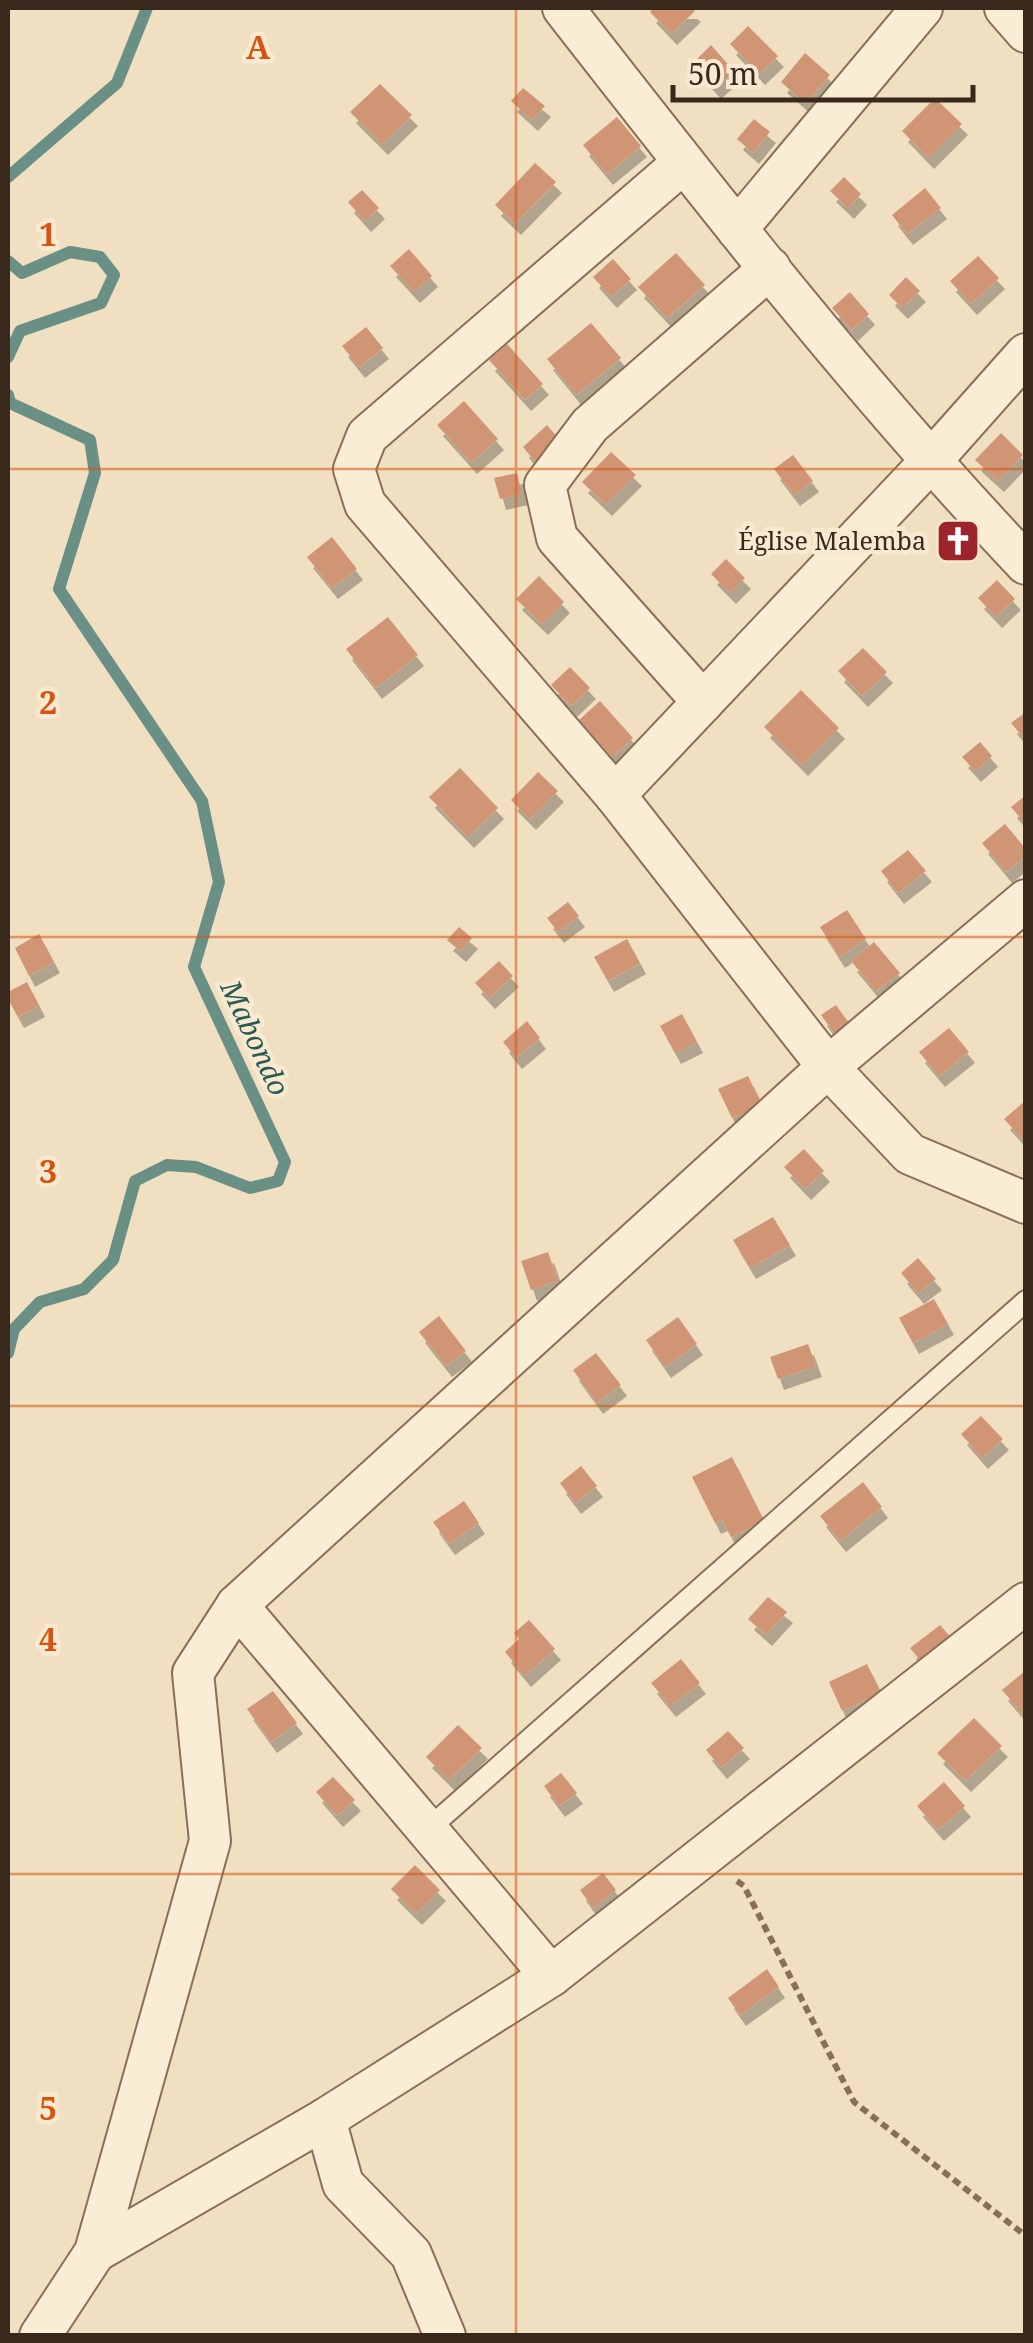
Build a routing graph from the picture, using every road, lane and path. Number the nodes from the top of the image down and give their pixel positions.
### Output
1 (564, 8) edge
2 (922, 8) edge
3 (1005, 8) edge
4 (1026, 32) edge
5 (683, 163) junction
6 (737, 229) junction
7 (770, 268) junction
8 (1026, 354) edge
9 (930, 463) junction
10 (1026, 564) edge
11 (703, 702) junction
12 (615, 795) junction
13 (1026, 900) edge
14 (828, 1066) junction
15 (1026, 1203) edge
16 (1026, 1302) edge
17 (1026, 1603) edge
18 (237, 1606) junction
19 (427, 1830) junction
20 (704, 1856) junction
21 (551, 1976) junction
22 (325, 2119) junction
23 (1026, 2236) edge
24 (96, 2252) junction
25 (40, 2336) edge
26 (445, 2336) edge

1 - 5 street
2 - 6 street
3 - 4 street
5 - 6 street
5 - 12 street
6 - 7 street
7 - 9 street
7 - 11 street
8 - 9 street
9 - 10 street
9 - 11 street
11 - 12 street
12 - 14 street
13 - 14 street
14 - 15 street
14 - 18 street
16 - 19 lane
17 - 20 street
18 - 19 street
18 - 24 street
19 - 21 street
20 - 21 street
20 - 23 path
21 - 22 street
22 - 24 street
22 - 26 street
24 - 25 street

